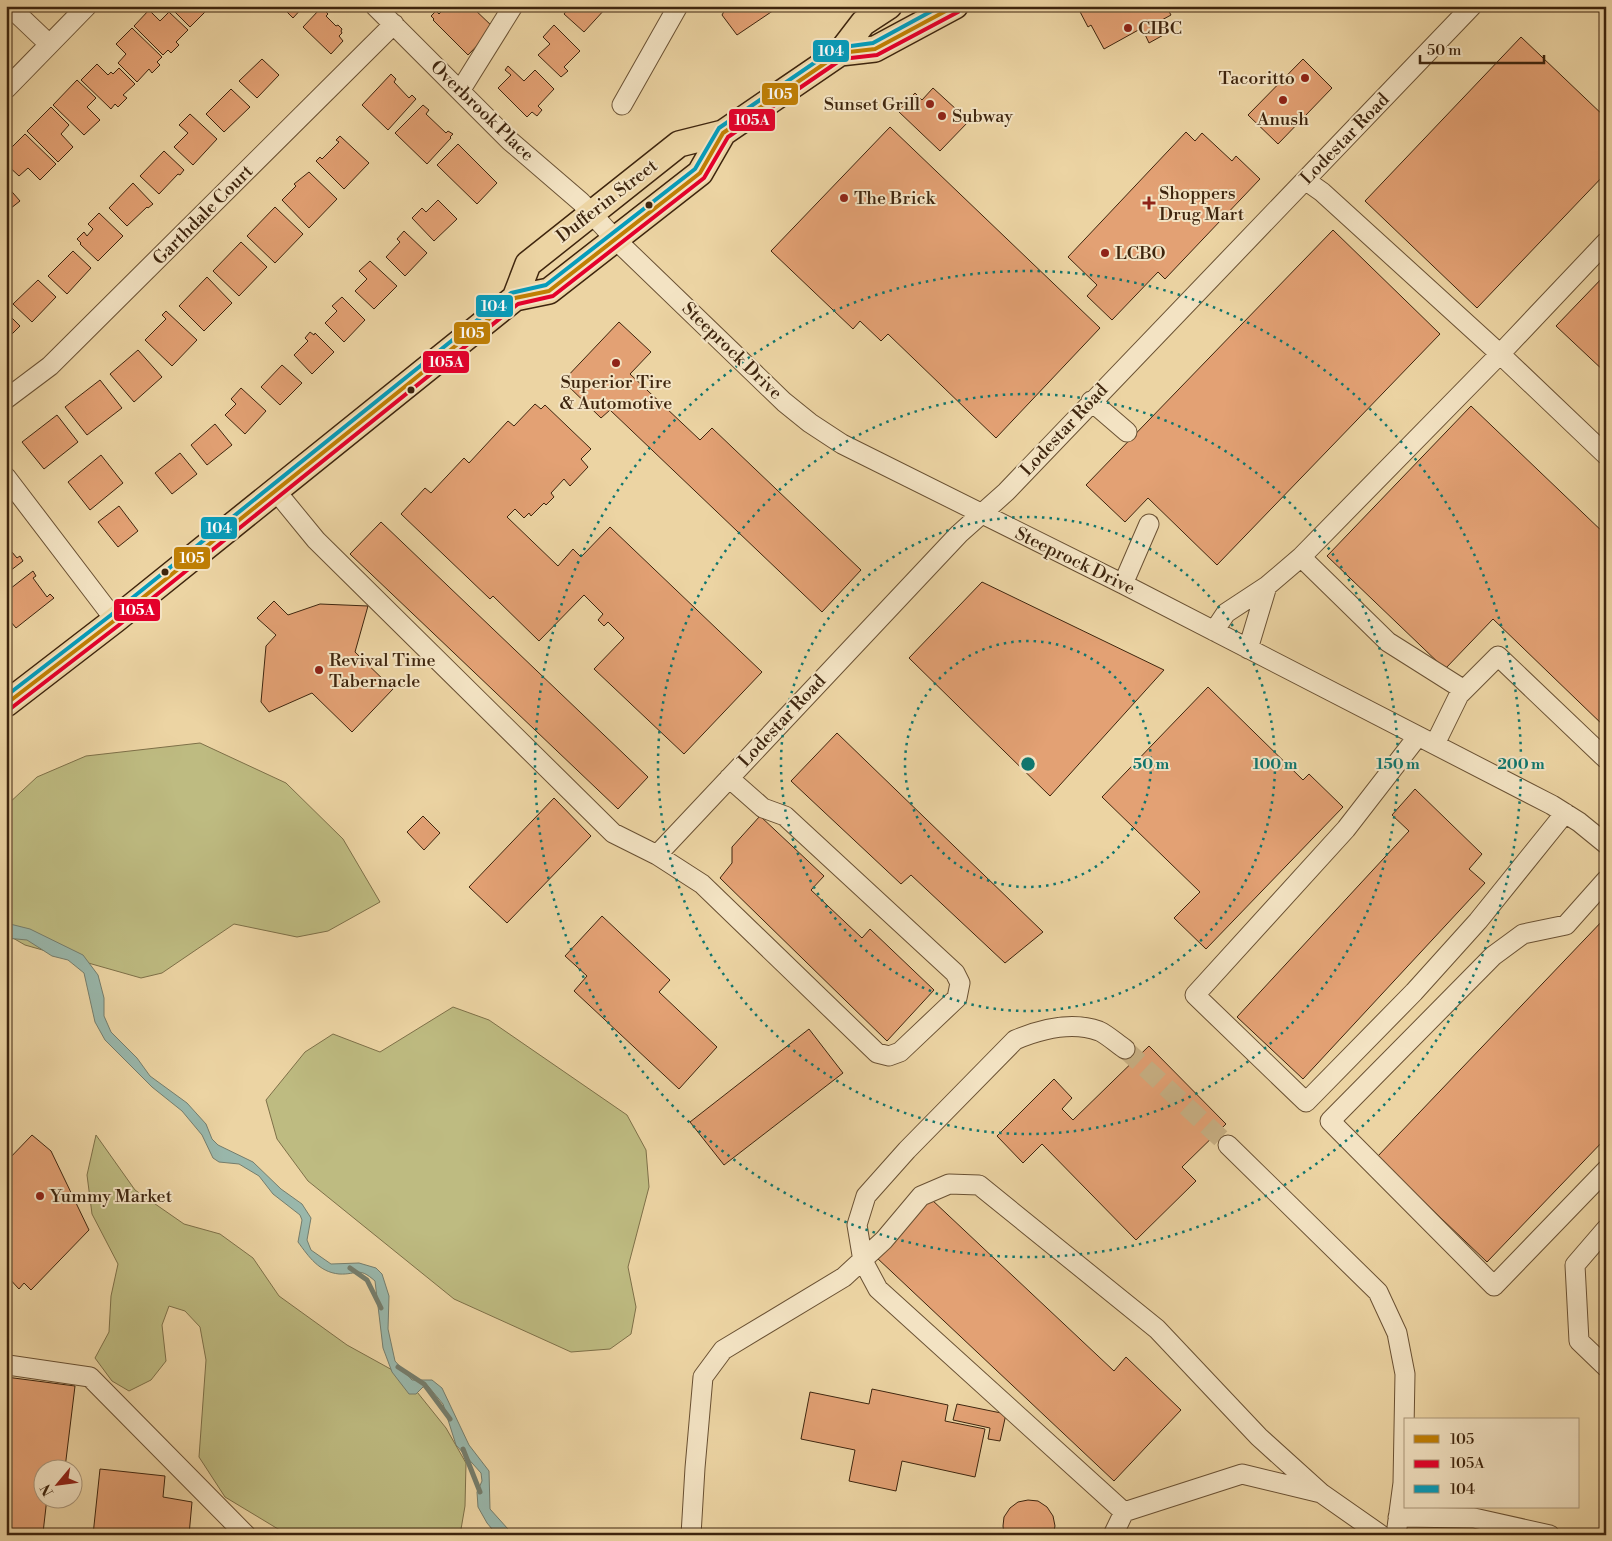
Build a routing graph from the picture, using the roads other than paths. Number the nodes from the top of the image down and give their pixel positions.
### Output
1 (9, 6) edge
2 (87, 6) edge
3 (375, 6) edge
4 (513, 6) edge
5 (678, 6) edge
6 (889, 6) edge
7 (955, 6) edge
8 (1472, 6) edge
9 (396, 15) edge
10 (49, 44) junction
11 (840, 52) junction
12 (6, 89) edge
13 (460, 91) junction
14 (622, 105) dead end
15 (723, 133) junction
16 (1305, 180) junction
17 (591, 213) junction
18 (615, 239) junction
19 (1606, 242) edge
20 (516, 298) junction
21 (1500, 354) junction
22 (6, 399) edge
23 (1091, 401) junction
24 (1127, 432) dead end
25 (1606, 455) edge
26 (6, 477) edge
27 (275, 490) junction
28 (981, 514) junction
29 (1149, 524) dead end
30 (1301, 557) junction
31 (1123, 584) junction
32 (1267, 586) junction
33 (115, 620) junction
34 (1214, 631) junction
35 (1248, 649) junction
36 (1464, 690) junction
37 (6, 704) edge
38 (1418, 736) junction
39 (1435, 744) junction
40 (1606, 759) edge
41 (729, 778) junction
42 (1566, 813) junction
43 (1605, 842) edge
44 (657, 855) junction
45 (1606, 880) edge
46 (1125, 1049) tunnel mouth
47 (1228, 1145) tunnel mouth
48 (1606, 1170) edge
49 (1606, 1229) edge
50 (863, 1261) junction
51 (6, 1366) edge
52 (1606, 1367) edge
53 (1404, 1418) edge
54 (1404, 1428) edge
55 (1321, 1493) junction
56 (1124, 1512) junction
57 (1397, 1526) edge
58 (246, 1535) edge
59 (691, 1535) edge
60 (1113, 1535) edge
61 (1381, 1535) edge
62 (1550, 1535) edge

1 - 10 street
2 - 10 street
3 - 9 street, Overbrook Place
4 - 13 street
5 - 14 street
6 - 11 main road, Dufferin Street
7 - 11 main road, Dufferin Street
8 - 16 street, Lodestar Road
9 - 13 street, Overbrook Place
9 - 22 street, Garthdale Court
10 - 12 street
11 - 15 main road, Dufferin Street
13 - 17 street, Overbrook Place
15 - 17 main road, Dufferin Street
15 - 18 main road, Dufferin Street
16 - 21 street
16 - 23 street, Lodestar Road
17 - 18 street, Steeprock Drive
17 - 20 main road, Dufferin Street
18 - 20 main road, Dufferin Street
18 - 28 street, Steeprock Drive
19 - 21 street
20 - 27 main road, Dufferin Street
21 - 25 street
21 - 30 street
23 - 24 street
23 - 28 street, Lodestar Road
26 - 33 street
27 - 33 main road, Dufferin Street
27 - 44 street
28 - 31 street, Steeprock Drive
28 - 41 street, Lodestar Road
29 - 31 street
30 - 32 street
30 - 36 street
31 - 34 street, Steeprock Drive
32 - 34 street
32 - 35 street
33 - 37 main road, Dufferin Street
34 - 35 street, Steeprock Drive
35 - 38 street, Steeprock Drive
36 - 39 street
36 - 40 street
38 - 39 street, Steeprock Drive
38 - 42 street
39 - 42 street, Steeprock Drive
41 - 44 street, Lodestar Road
41 - 44 street
42 - 43 street, Steeprock Drive
45 - 48 street
46 - 50 street
47 - 53 street
49 - 52 street
50 - 55 street
50 - 56 street
50 - 59 street
51 - 58 street
54 - 57 street
55 - 56 street
55 - 61 street
56 - 60 street
57 - 62 street

